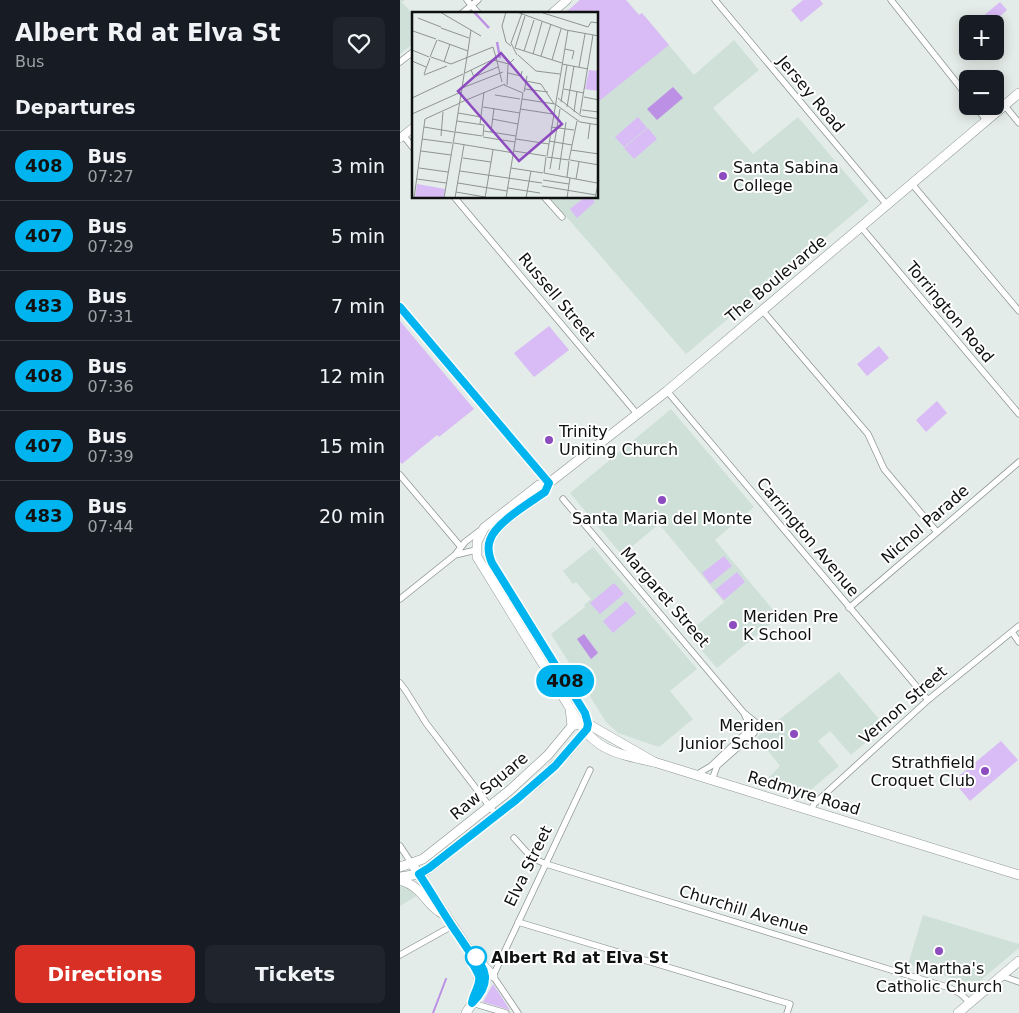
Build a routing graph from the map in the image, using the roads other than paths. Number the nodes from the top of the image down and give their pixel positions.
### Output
1 (478, 0) edge
2 (567, 0) edge
3 (891, 0) edge
4 (716, 1) edge
5 (470, 2) edge
6 (553, 12) edge
7 (412, 53) edge
8 (400, 62) edge
9 (959, 86) edge
10 (1019, 94) edge
11 (1004, 106) joint
12 (982, 115) edge
13 (994, 115) edge
14 (987, 121) junction
15 (1019, 122) edge
16 (412, 128) edge
17 (401, 136) edge
18 (412, 147) edge
19 (912, 184) junction
20 (456, 199) edge
21 (546, 199) edge
22 (887, 205) junction
23 (562, 217) dead end
24 (861, 228) junction
25 (400, 307) edge
26 (762, 310) junction
27 (1019, 311) edge
28 (667, 391) junction
29 (1019, 414) edge
30 (638, 415) junction
31 (1019, 462) edge
32 (400, 475) edge
33 (549, 483) junction
34 (563, 499) dead end
35 (502, 524) junction
36 (484, 528) junction
37 (937, 532) junction
38 (460, 547) junction
39 (476, 550) junction
40 (455, 555) junction
41 (400, 599) edge
42 (849, 608) junction
43 (1019, 626) edge
44 (1012, 632) junction
45 (1019, 642) edge
46 (400, 683) edge
47 (400, 692) edge
48 (928, 700) junction
49 (411, 701) junction
50 (585, 713) junction
51 (744, 713) junction
52 (575, 725) junction
53 (587, 728) junction
54 (599, 729) junction
55 (654, 762) junction
56 (711, 766) junction
57 (590, 770) dead end
58 (696, 775) junction
59 (709, 779) junction
60 (489, 806) junction
61 (811, 810) junction
62 (497, 816) junction
63 (514, 838) dead end
64 (400, 846) edge
65 (412, 864) junction
66 (546, 864) junction
67 (400, 867) edge
68 (419, 874) junction
69 (1019, 875) edge
70 (400, 878) edge
71 (446, 916) junction
72 (518, 922) junction
73 (452, 926) junction
74 (471, 953) junction
75 (400, 954) edge
76 (1019, 961) edge
77 (480, 964) junction
78 (493, 976) junction
79 (1002, 976) junction
80 (1019, 982) edge
81 (970, 1002) junction
82 (472, 1003) junction
83 (466, 1013) edge
84 (506, 1013) edge
85 (518, 1013) edge
86 (787, 1013) edge
87 (958, 1013) edge

1 - 5 street
2 - 6 street
3 - 9 street
4 - 22 street, Jersey Road
7 - 8 street
10 - 11 main road, The Boulevarde
11 - 15 street
12 - 14 street
13 - 14 main road, The Boulevarde
14 - 19 main road, The Boulevarde
16 - 17 street
17 - 18 street
19 - 22 main road, The Boulevarde
19 - 27 street
20 - 30 street, Russell Street
21 - 23 street
22 - 24 main road, The Boulevarde
24 - 26 main road, The Boulevarde
24 - 29 street, Torrington Road
25 - 33 main road
26 - 28 main road, The Boulevarde
26 - 37 street
28 - 30 main road, The Boulevarde
28 - 42 street, Carrington Avenue
30 - 33 main road, The Boulevarde
31 - 37 street, Nichol Parade
32 - 38 street
33 - 35 main road, The Boulevarde
33 - 36 main road, The Boulevarde
34 - 51 street, Margaret Street
35 - 39 main road
35 - 50 main road, The Boulevarde
36 - 38 street, The Boulevarde
36 - 39 main road
37 - 42 street, Nichol Parade
38 - 40 street, The Boulevarde
39 - 40 street, The Boulevarde
39 - 52 main road
40 - 41 street, The Boulevarde
42 - 48 street, Carrington Avenue
43 - 44 street, Vernon Street
44 - 45 street
44 - 48 street, Vernon Street
46 - 49 street
47 - 49 street
48 - 61 street, Vernon Street
49 - 60 street
50 - 53 main road
50 - 54 main road
51 - 56 street
51 - 59 street, Margaret Street
52 - 53 main road, Redmyre Road
52 - 60 main road, Raw Square
53 - 54 main road
53 - 55 main road, Redmyre Road
53 - 62 main road, Raw Square
54 - 55 main road
55 - 58 main road, Redmyre Road
56 - 58 street
56 - 59 street
57 - 66 street, Elva Street
58 - 59 main road, Redmyre Road
59 - 61 main road, Redmyre Road
60 - 62 street
60 - 65 main road, Raw Square
61 - 69 main road, Redmyre Road
62 - 68 main road, Raw Square
63 - 66 street, Churchill Avenue
64 - 65 street
65 - 67 main road, Raw Square
65 - 68 main road
66 - 72 street, Elva Street
66 - 81 street, Churchill Avenue
68 - 70 main road, Raw Square
68 - 71 main road
70 - 71 main road
71 - 73 main road
72 - 78 street, Elva Street
72 - 86 street
73 - 74 main road
73 - 75 street
74 - 77 main road
74 - 82 main road
76 - 79 main road
77 - 78 main road
77 - 82 main road
78 - 85 street
79 - 80 street
79 - 81 main road
81 - 87 main road
82 - 83 main road
82 - 84 street

